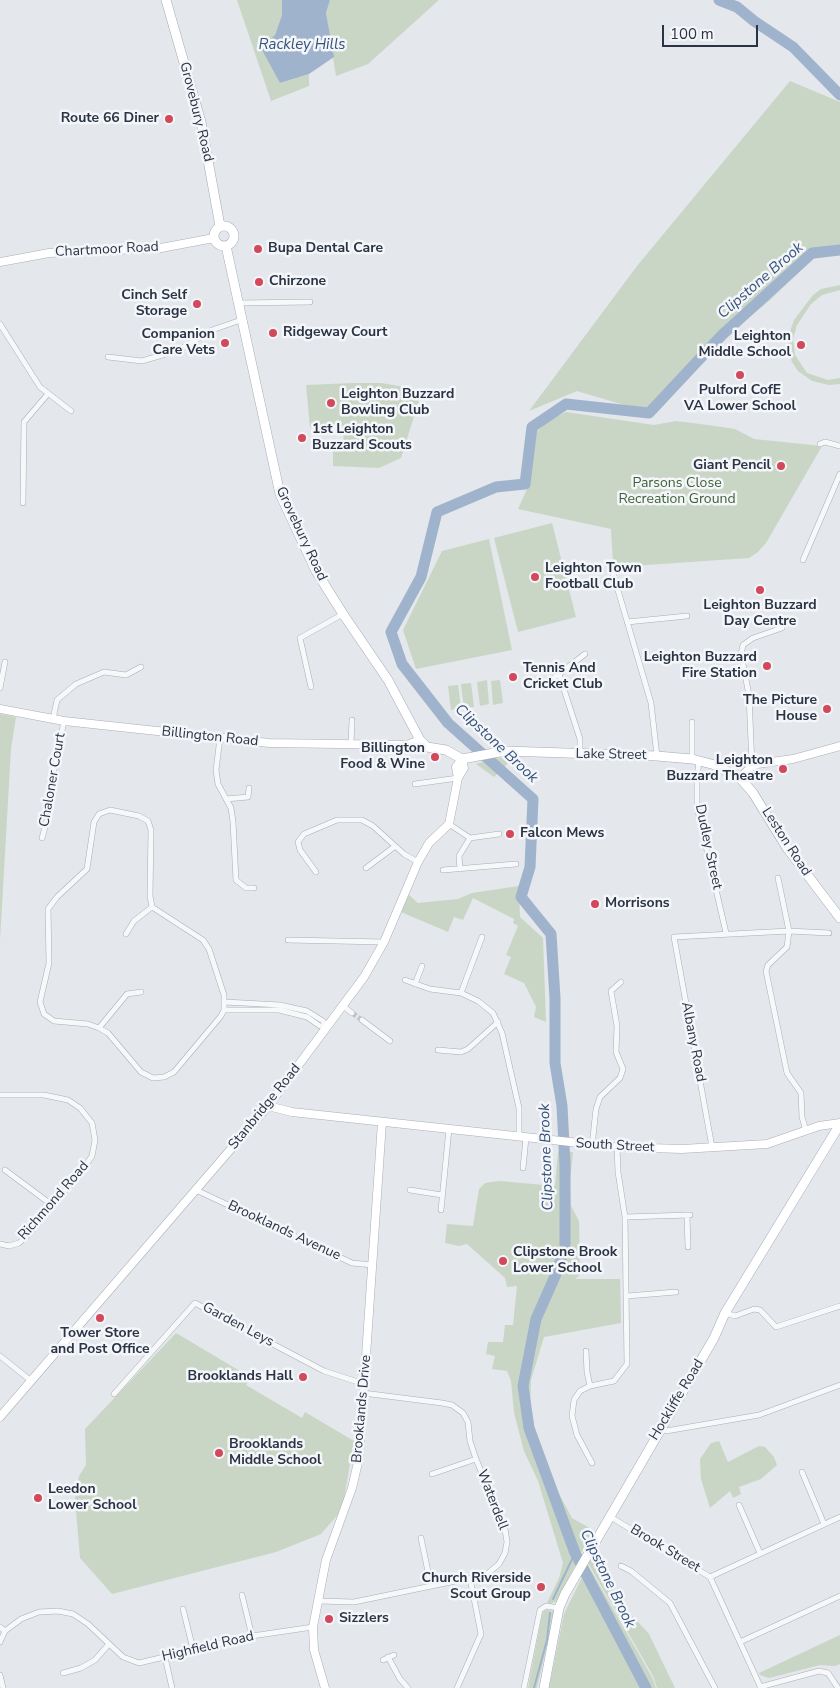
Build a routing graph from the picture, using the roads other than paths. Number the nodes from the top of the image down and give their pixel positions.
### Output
1 (166, 0) edge
2 (220, 226) junction
3 (214, 238) junction
4 (226, 246) junction
5 (0, 262) edge
6 (310, 302) dead end
7 (238, 303) junction
8 (242, 320) junction
9 (0, 324) edge
10 (108, 357) dead end
11 (47, 395) junction
12 (72, 412) dead end
13 (820, 444) dead end
14 (840, 446) edge
15 (840, 474) edge
16 (23, 503) dead end
17 (803, 560) dead end
18 (610, 563) dead end
19 (343, 614) junction
20 (687, 616) dead end
21 (627, 622) junction
22 (782, 628) dead end
23 (585, 654) dead end
24 (5, 662) dead end
25 (141, 667) dead end
26 (559, 674) junction
27 (552, 679) dead end
28 (311, 687) dead end
29 (0, 688) edge
30 (0, 709) edge
31 (53, 719) junction
32 (352, 720) dead end
33 (64, 721) junction
34 (692, 722) dead end
35 (220, 738) junction
36 (420, 740) junction
37 (351, 744) junction
38 (840, 746) edge
39 (580, 754) junction
40 (657, 756) junction
41 (466, 759) junction
42 (696, 760) junction
43 (752, 766) junction
44 (458, 778) junction
45 (740, 778) junction
46 (415, 784) dead end
47 (249, 788) dead end
48 (226, 799) junction
49 (449, 824) junction
50 (499, 834) dead end
51 (42, 838) dead end
52 (470, 838) junction
53 (394, 847) junction
54 (418, 862) junction
55 (516, 864) dead end
56 (366, 868) dead end
57 (460, 869) junction
58 (443, 870) dead end
59 (316, 872) dead end
60 (778, 878) dead end
61 (254, 888) dead end
62 (152, 907) junction
63 (836, 908) edge
64 (840, 918) edge
65 (789, 931) junction
66 (726, 933) junction
67 (126, 934) dead end
68 (829, 934) dead end
69 (482, 937) dead end
70 (288, 940) dead end
71 (384, 942) junction
72 (422, 966) dead end
73 (405, 980) dead end
74 (621, 982) dead end
75 (415, 984) junction
76 (141, 992) dead end
77 (461, 993) junction
78 (225, 1002) junction
79 (343, 1006) junction
80 (224, 1010) junction
81 (352, 1013) tunnel mouth
82 (362, 1020) tunnel mouth
83 (498, 1022) junction
84 (326, 1026) junction
85 (99, 1028) junction
86 (390, 1041) dead end
87 (438, 1050) dead end
88 (0, 1095) edge
89 (268, 1106) junction
90 (382, 1122) junction
91 (840, 1124) edge
92 (449, 1130) junction
93 (806, 1131) junction
94 (522, 1138) junction
95 (592, 1146) junction
96 (617, 1147) junction
97 (712, 1147) junction
98 (523, 1168) dead end
99 (5, 1170) dead end
100 (196, 1190) junction
101 (410, 1190) dead end
102 (442, 1195) junction
103 (52, 1205) junction
104 (441, 1210) dead end
105 (625, 1217) junction
106 (0, 1244) edge
107 (688, 1247) dead end
108 (373, 1265) junction
109 (676, 1292) dead end
110 (627, 1296) junction
111 (840, 1306) edge
112 (725, 1313) junction
113 (586, 1351) dead end
114 (0, 1356) edge
115 (30, 1380) junction
116 (840, 1385) edge
117 (590, 1386) junction
118 (364, 1388) junction
119 (114, 1394) dead end
120 (0, 1417) edge
121 (660, 1428) junction
122 (476, 1459) junction
123 (592, 1463) dead end
124 (802, 1472) dead end
125 (432, 1474) dead end
126 (739, 1505) dead end
127 (609, 1516) junction
128 (840, 1517) edge
129 (824, 1524) junction
130 (421, 1538) dead end
131 (760, 1553) junction
132 (621, 1566) dead end
133 (710, 1577) junction
134 (470, 1578) junction
135 (431, 1586) junction
136 (242, 1595) dead end
137 (840, 1596) edge
138 (318, 1601) junction
139 (559, 1608) junction
140 (183, 1609) dead end
141 (313, 1627) junction
142 (2, 1629) edge
143 (252, 1636) junction
144 (0, 1642) edge
145 (740, 1642) junction
146 (109, 1644) junction
147 (193, 1650) junction
148 (165, 1657) junction
149 (388, 1657) dead end
150 (63, 1673) dead end
151 (0, 1675) edge
152 (760, 1687) edge
153 (3, 1688) edge
154 (172, 1688) edge
155 (325, 1688) edge
156 (408, 1688) edge
157 (456, 1688) edge
158 (524, 1688) edge
159 (544, 1688) edge
160 (715, 1688) edge
161 (838, 1688) edge

1 - 2 main road, Grovebury Road
2 - 3 main road
2 - 4 main road, Grovebury Road
3 - 4 main road
3 - 5 street, Chartmoor Road
4 - 7 main road, Grovebury Road
6 - 7 street
7 - 8 main road, Grovebury Road
8 - 10 street
8 - 19 main road, Grovebury Road
9 - 11 street
11 - 12 street
11 - 16 street
13 - 14 street
15 - 17 street
18 - 21 street
19 - 28 street
19 - 36 main road, Grovebury Road
20 - 21 street
21 - 40 street
22 - 43 street
23 - 26 street
24 - 29 street
25 - 31 street
26 - 27 street
26 - 39 street
30 - 31 street, Billington Road
31 - 33 street, Billington Road
32 - 37 street
33 - 35 street, Billington Road
33 - 51 street, Chaloner Court
34 - 42 street, Dudley Street
35 - 37 street, Billington Road
35 - 48 street
36 - 37 street, Billington Road
36 - 41 main road
38 - 43 street
39 - 40 main road, Lake Street
39 - 41 main road, Lake Street
40 - 42 main road, Lake Street
41 - 44 street
42 - 45 main road, Lake Street
42 - 66 street, Dudley Street
43 - 45 street
44 - 46 street
44 - 49 street
45 - 63 main road, Leston Road
47 - 48 street
48 - 61 street
49 - 52 street
49 - 54 street, Stanbridge Road
50 - 52 street
52 - 57 street
53 - 54 street
53 - 56 street
53 - 59 street
54 - 71 street, Stanbridge Road
55 - 57 street
57 - 58 street
60 - 65 street
62 - 67 street
62 - 78 street
62 - 85 street
63 - 64 main road, Leston Road
65 - 66 street
65 - 68 street
65 - 93 street
66 - 97 street, Albany Road
69 - 77 street
70 - 71 street
71 - 79 street, Stanbridge Road
72 - 75 street
73 - 75 street
74 - 95 street
75 - 77 street
76 - 85 street
77 - 83 street
78 - 80 street
78 - 84 street
79 - 81 street
79 - 84 street, Stanbridge Road
80 - 84 street
80 - 85 street
82 - 86 street
83 - 87 street
83 - 94 street
84 - 89 street, Stanbridge Road
88 - 103 street, Richmond Road
89 - 90 street, South Street
89 - 100 street, Stanbridge Road
90 - 92 street, South Street
90 - 108 street, Brooklands Drive
91 - 93 street, South Street
91 - 112 main road, Hockliffe Road
92 - 94 street, South Street
92 - 102 street
93 - 97 street, South Street
94 - 95 street, South Street
94 - 98 street
95 - 96 street, South Street
96 - 97 street, South Street
96 - 105 street
99 - 103 street
100 - 108 street, Brooklands Avenue
100 - 115 street, Stanbridge Road
101 - 102 street
102 - 104 street
103 - 106 street, Richmond Road
105 - 107 street
105 - 110 street
108 - 118 street, Brooklands Drive
109 - 110 street
110 - 117 street
111 - 112 street
112 - 121 main road, Hockliffe Road
113 - 117 street
114 - 115 street
115 - 120 street, Stanbridge Road
116 - 121 street
117 - 123 street
118 - 119 street, Garden Leys
118 - 122 street, Waterdell
118 - 138 street, Brooklands Drive
121 - 127 main road, Hockliffe Road
122 - 125 street
122 - 134 street, Waterdell
124 - 129 street
126 - 131 street
127 - 133 street, Brook Street
127 - 139 main road, Hockliffe Road
128 - 129 street
129 - 131 street
130 - 135 street
131 - 133 street
132 - 160 street
133 - 145 street, Brook Street
134 - 135 street, Waterdell
134 - 157 street
135 - 138 street, Waterdell
136 - 143 street
137 - 145 street
138 - 141 street, Brooklands Drive
139 - 158 street
139 - 159 main road, Hockliffe Road
140 - 147 street
141 - 143 street, Highfield Road
141 - 155 street, Brooklands Drive
142 - 144 street
142 - 146 street, Highfield Road
143 - 147 street, Highfield Road
145 - 152 street, Brook Street
146 - 148 street, Highfield Road
146 - 150 street
147 - 148 street, Highfield Road
148 - 154 street
149 - 156 street
151 - 153 street
152 - 161 street

